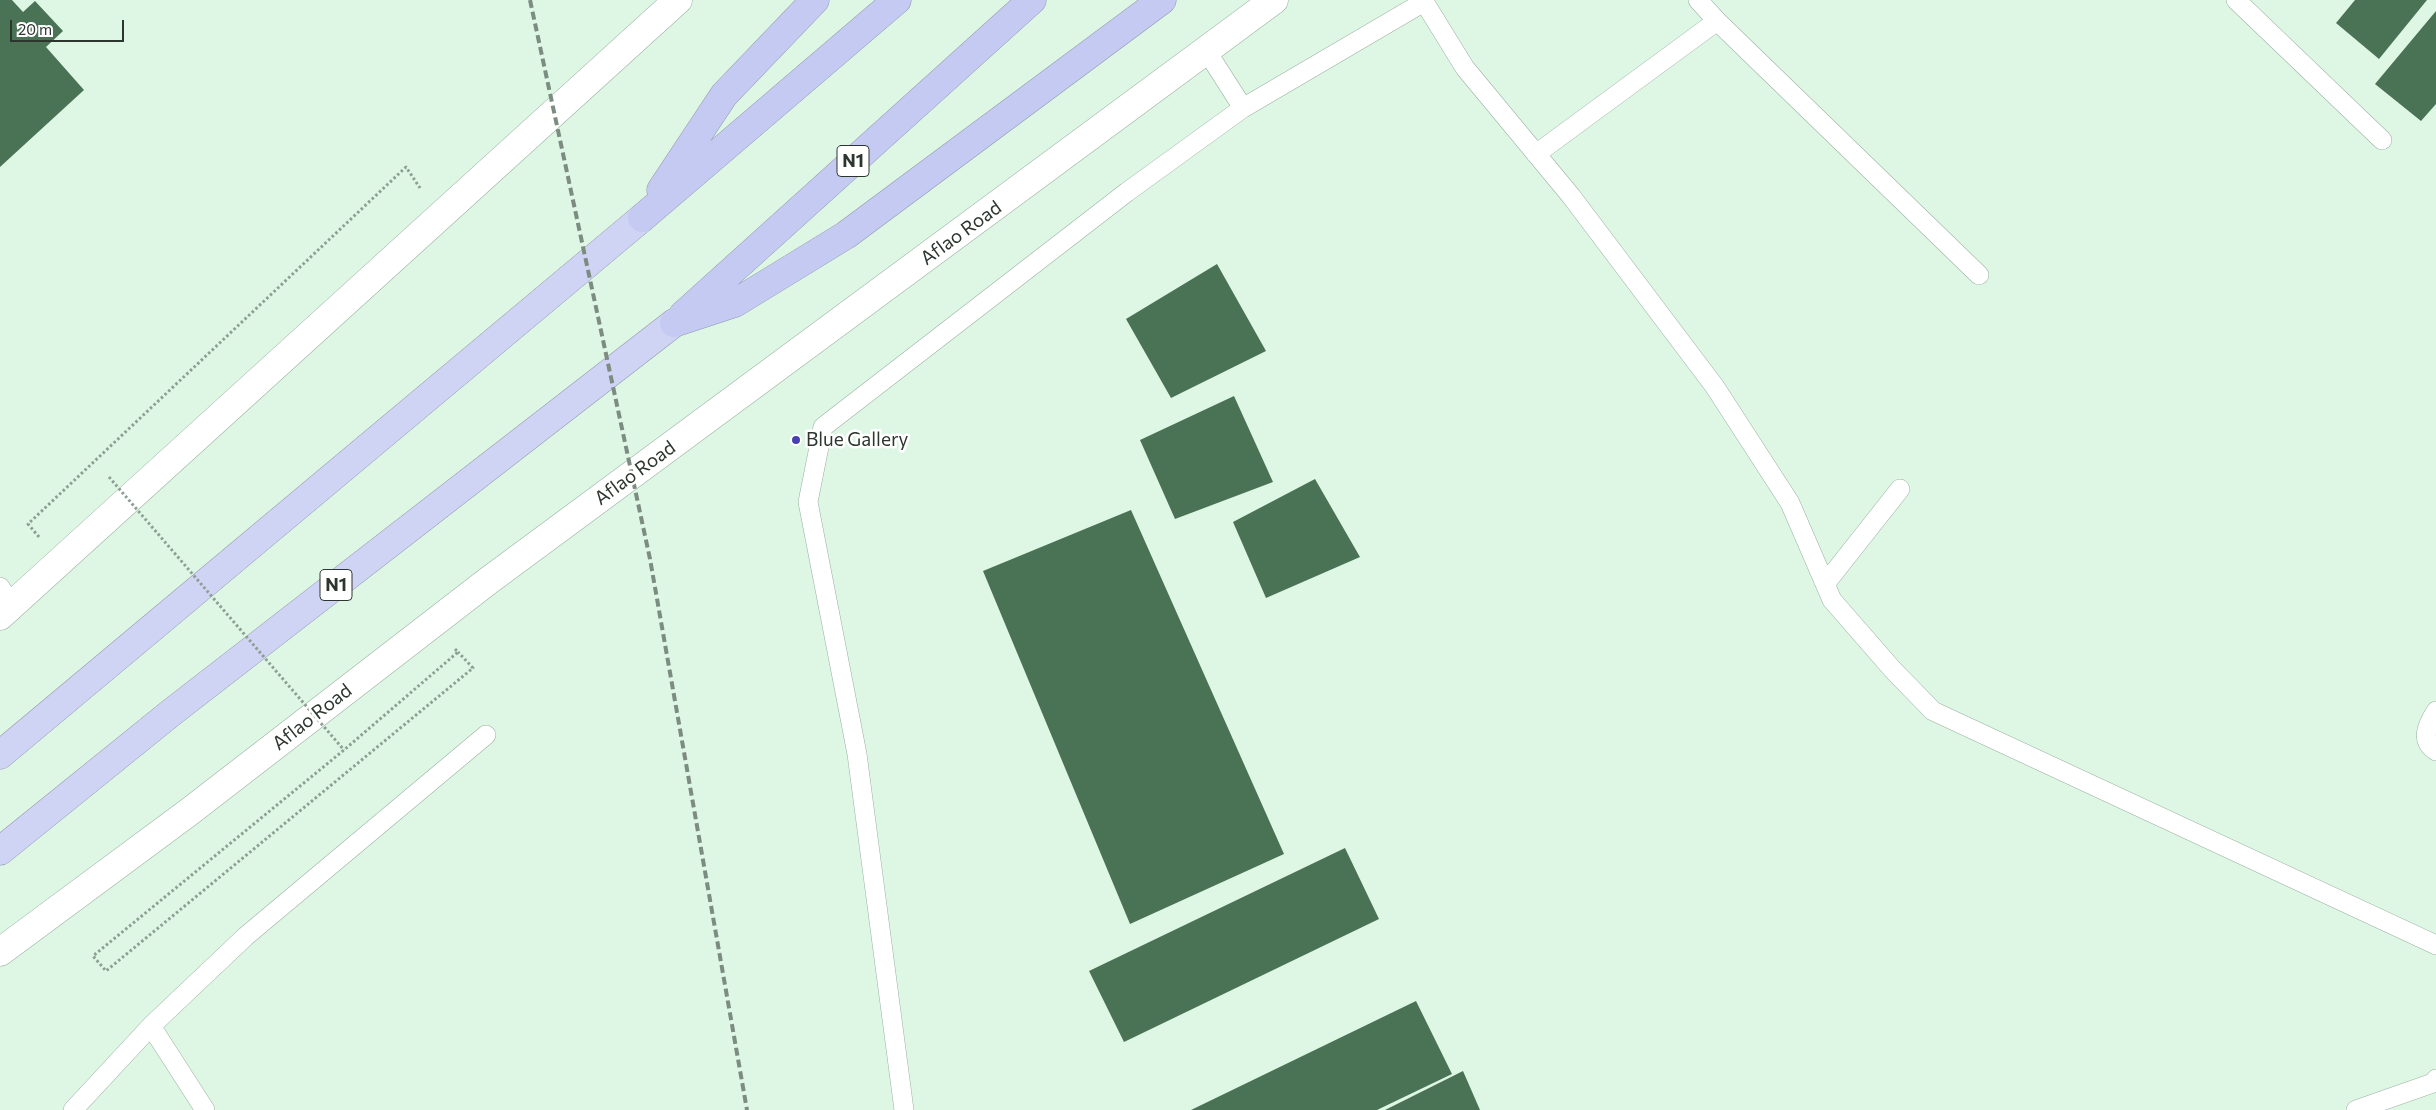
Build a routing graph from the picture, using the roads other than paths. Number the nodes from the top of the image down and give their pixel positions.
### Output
1 (678, 0) edge
2 (815, 0) edge
3 (897, 0) edge
4 (1032, 0) edge
5 (1162, 0) edge
6 (1274, 0) edge
7 (1698, 0) edge
8 (2236, 0) edge
9 (1422, 1) edge
10 (1717, 21) junction
11 (1206, 50) junction
12 (1243, 108) junction
13 (2382, 140) dead end
14 (1536, 154) junction
15 (642, 218) junction
16 (1979, 275) dead end
17 (674, 323) junction
18 (1900, 489) dead end
19 (1825, 584) junction
20 (4, 603) edge
21 (2436, 711) edge
22 (486, 735) dead end
23 (2436, 751) edge
24 (0, 754) edge
25 (0, 851) edge
26 (2436, 945) edge
27 (0, 952) edge
28 (151, 1026) junction
29 (2436, 1079) edge
30 (73, 1110) edge
31 (205, 1110) edge
32 (904, 1110) edge
33 (2356, 1110) edge

1 - 20 street
2 - 15 highway
3 - 15 highway
4 - 17 highway, N1
5 - 17 highway
6 - 11 street, Aflao Road
7 - 10 lane
8 - 13 lane
9 - 12 lane
9 - 14 lane
10 - 14 lane
10 - 16 lane
11 - 12 lane
11 - 27 street, Aflao Road
12 - 32 lane
14 - 19 lane
15 - 24 highway
17 - 25 highway, N1
18 - 19 lane
19 - 26 lane
21 - 23 lane
22 - 28 lane
28 - 30 lane
28 - 31 lane
29 - 33 lane

